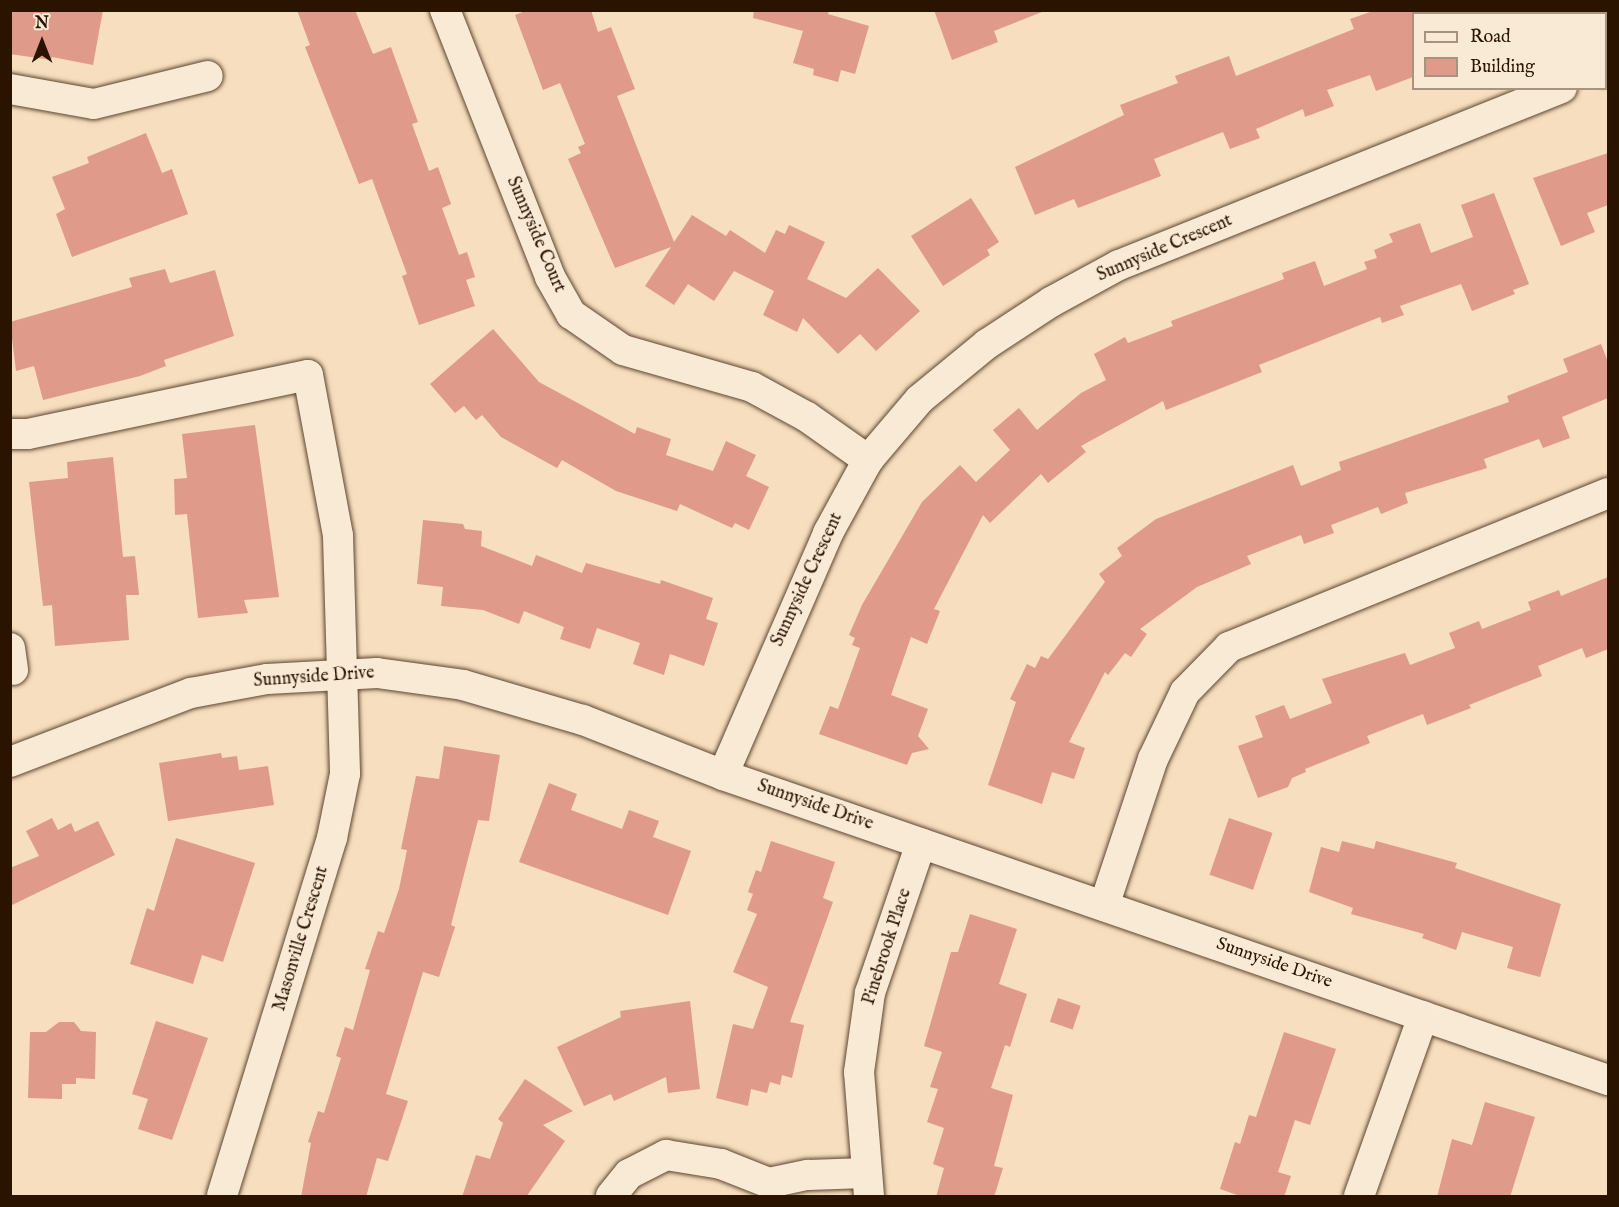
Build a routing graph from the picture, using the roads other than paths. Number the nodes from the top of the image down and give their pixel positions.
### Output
1 (446, 10) edge
2 (208, 76) dead end
3 (10, 89) edge
4 (1557, 90) edge
5 (10, 434) edge
6 (868, 460) junction
7 (1608, 493) edge
8 (342, 675) junction
9 (10, 762) edge
10 (723, 775) junction
11 (921, 843) junction
12 (1104, 906) junction
13 (1424, 1016) junction
14 (1608, 1080) edge
15 (868, 1185) edge
16 (222, 1197) edge
17 (611, 1197) edge
18 (1359, 1197) edge

1 - 6 street, Sunnyside Court
2 - 3 street
4 - 6 street, Sunnyside Crescent
5 - 8 street, Masonville Crescent
6 - 10 street, Sunnyside Crescent
7 - 12 street
8 - 9 street, Sunnyside Drive
8 - 10 street, Sunnyside Drive
8 - 16 street, Masonville Crescent
10 - 11 street, Sunnyside Drive
11 - 12 street, Sunnyside Drive
11 - 15 street, Pinebrook Place
12 - 13 street, Sunnyside Drive
13 - 14 street, Sunnyside Drive
13 - 18 street
15 - 17 street

